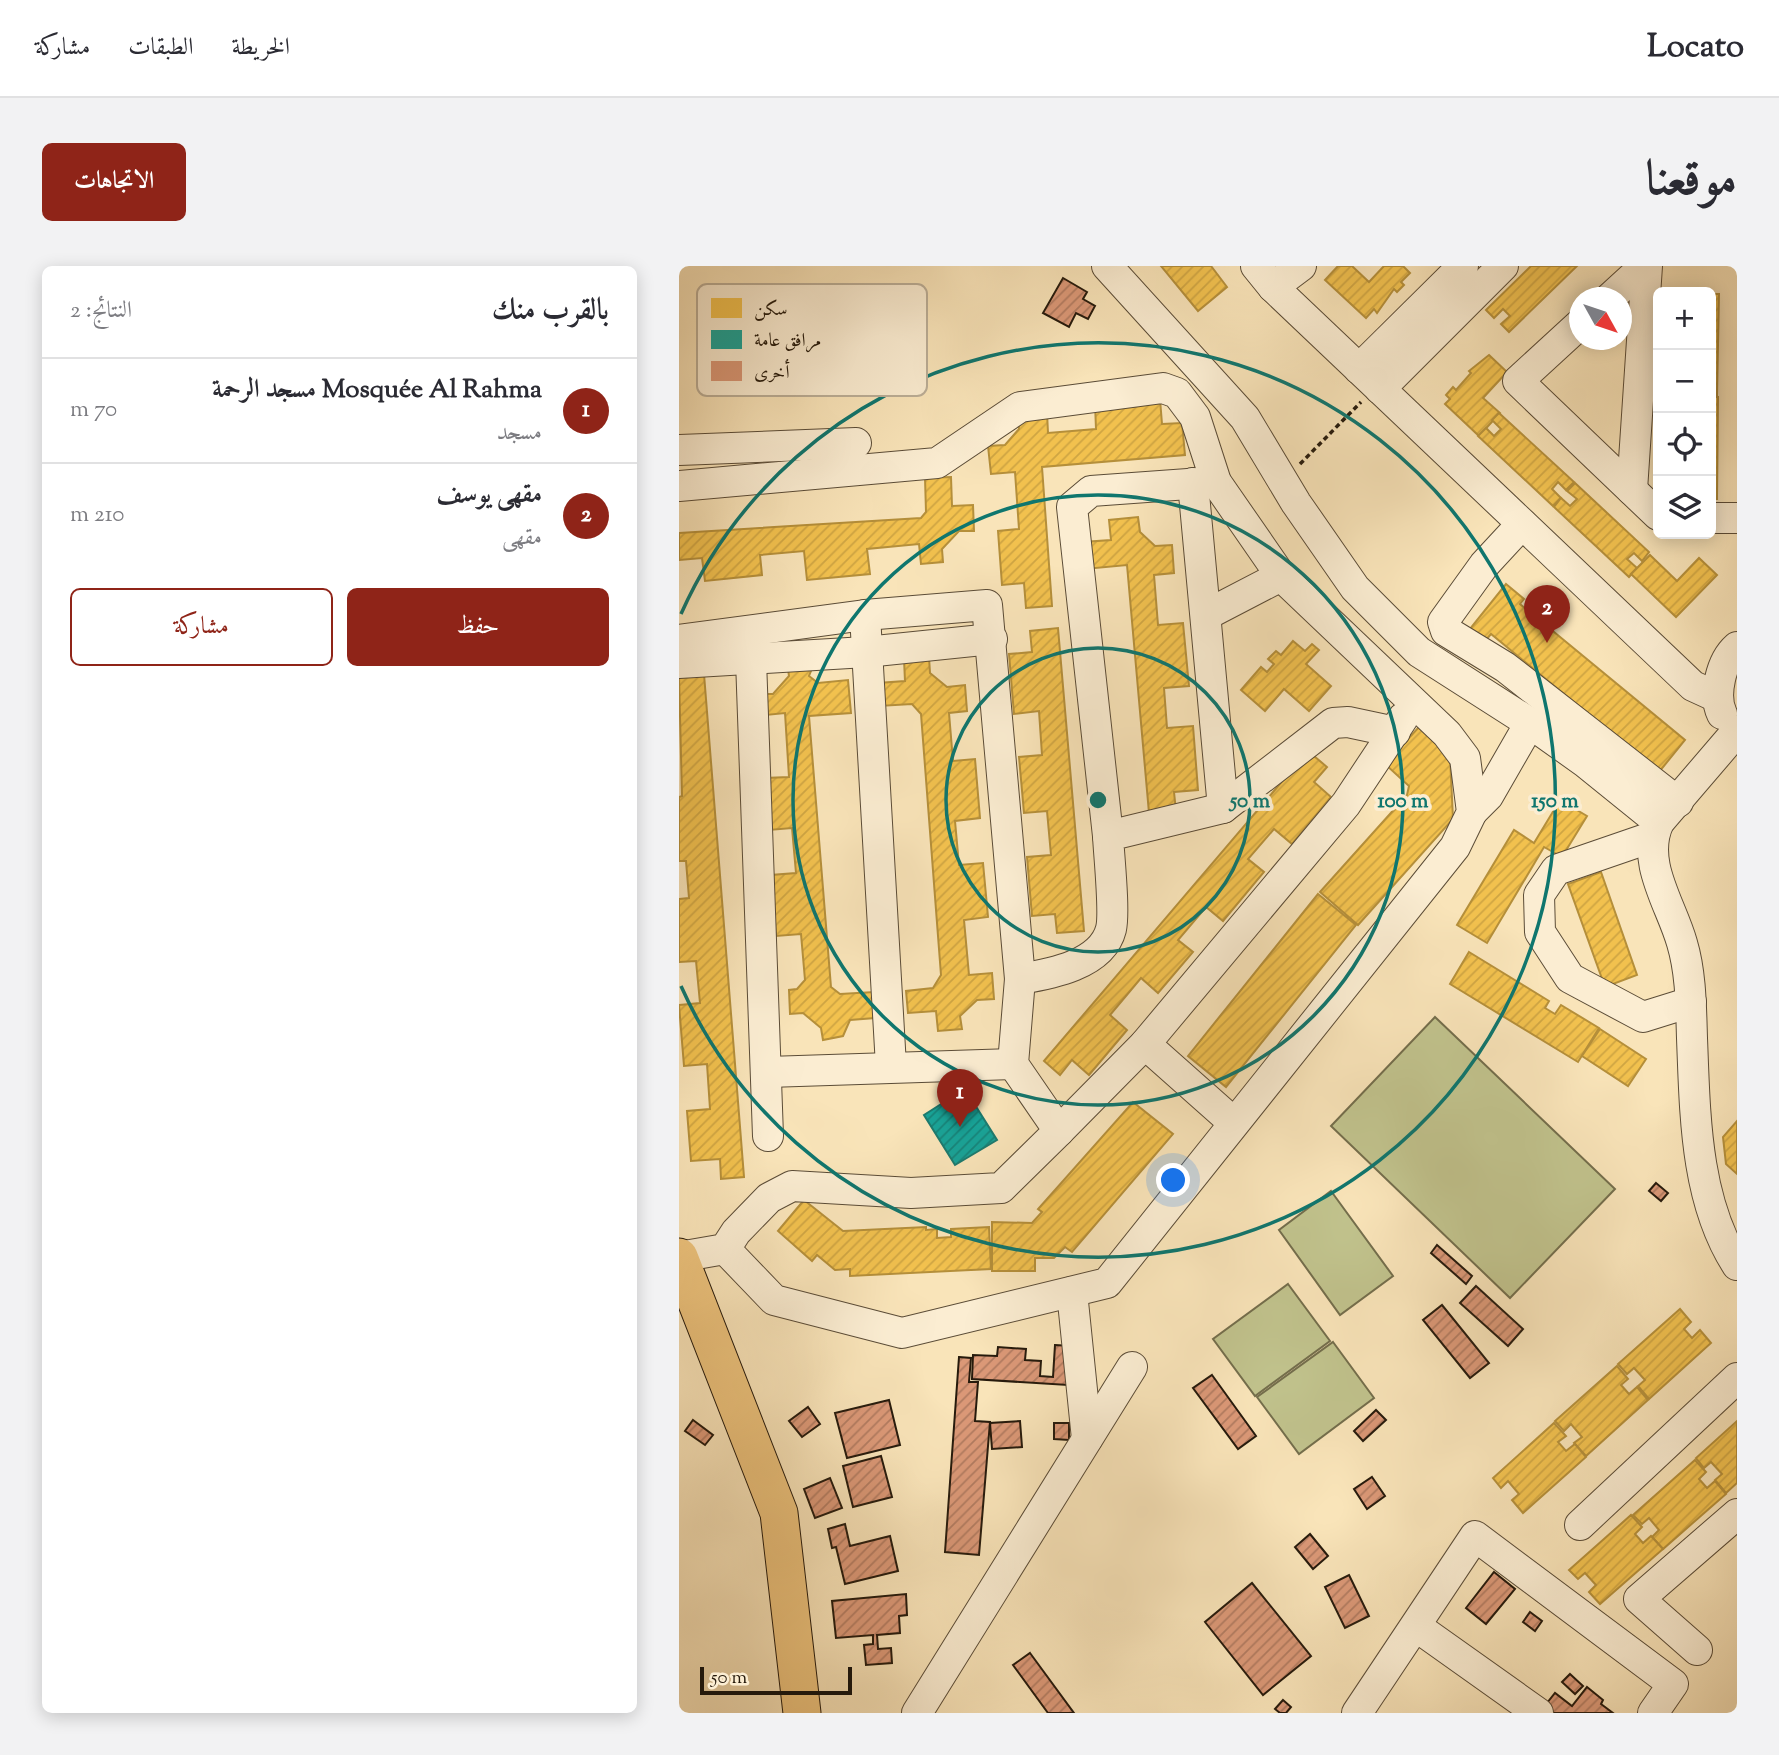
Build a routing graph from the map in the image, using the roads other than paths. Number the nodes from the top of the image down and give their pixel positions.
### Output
1 (1107, 266) edge
2 (1134, 266) edge
3 (1301, 266) edge
4 (1463, 266) edge
5 (1503, 266) edge
6 (1646, 266) edge
7 (1264, 277) edge
8 (1622, 287) edge
9 (1569, 335) edge
10 (1209, 379) junction
11 (1372, 381) junction
12 (856, 443) dead end
13 (679, 450) edge
14 (1205, 482) junction
15 (679, 486) edge
16 (1632, 490) junction
17 (1653, 510) edge
18 (1716, 518) edge
19 (1737, 518) edge
20 (1522, 524) junction
21 (1281, 576) junction
22 (865, 615) junction
23 (1206, 615) junction
24 (992, 639) junction
25 (679, 640) edge
26 (750, 645) junction
27 (1737, 647) edge
28 (866, 652) junction
29 (679, 663) edge
30 (1717, 697) junction
31 (1412, 703) junction
32 (1530, 723) junction
33 (1737, 729) edge
34 (1395, 732) junction
35 (1223, 808) junction
36 (1472, 812) junction
37 (1663, 820) junction
38 (1108, 836) junction
39 (1020, 979) junction
40 (1691, 1002) junction
41 (1145, 1044) junction
42 (1013, 1064) junction
43 (891, 1066) junction
44 (768, 1072) junction
45 (1234, 1123) junction
46 (1059, 1131) junction
47 (768, 1136) dead end
48 (725, 1249) junction
49 (1737, 1265) edge
50 (681, 1268) edge
51 (1072, 1292) junction
52 (1132, 1367) dead end
53 (1737, 1378) edge
54 (1087, 1439) junction
55 (1737, 1514) edge
56 (1580, 1525) dead end
57 (1417, 1627) junction
58 (1697, 1650) dead end
59 (802, 1713) edge
60 (917, 1713) edge
61 (1357, 1713) edge
62 (1538, 1713) edge
63 (1653, 1713) edge

1 - 10 street
2 - 10 street
3 - 7 street
4 - 11 street
5 - 11 street
6 - 8 street
6 - 16 street
7 - 11 street
9 - 16 street
10 - 32 street
11 - 20 street
12 - 13 street
14 - 15 street
14 - 21 street
14 - 23 street
14 - 38 street
16 - 17 street
18 - 19 street
20 - 30 street
20 - 37 street
21 - 23 street
21 - 31 street
22 - 24 street
22 - 26 street
22 - 28 street
23 - 35 street
24 - 28 street
24 - 39 street
25 - 26 street
26 - 28 street
26 - 29 street
26 - 44 street
27 - 30 street
28 - 43 street
30 - 33 street
31 - 34 street
31 - 36 street
32 - 36 street
32 - 37 street
33 - 37 street
34 - 35 street
34 - 41 street
35 - 38 street
36 - 45 street
37 - 40 street
37 - 40 street
38 - 39 street
39 - 42 street
40 - 49 street
41 - 45 street
41 - 46 street
42 - 43 street
42 - 46 street
43 - 44 street
44 - 47 street
45 - 51 street
46 - 48 street
48 - 50 street
48 - 51 street
50 - 59 main road
51 - 54 street
52 - 54 street
53 - 56 street
54 - 60 street
55 - 58 street
57 - 61 street
57 - 62 street
57 - 63 street

